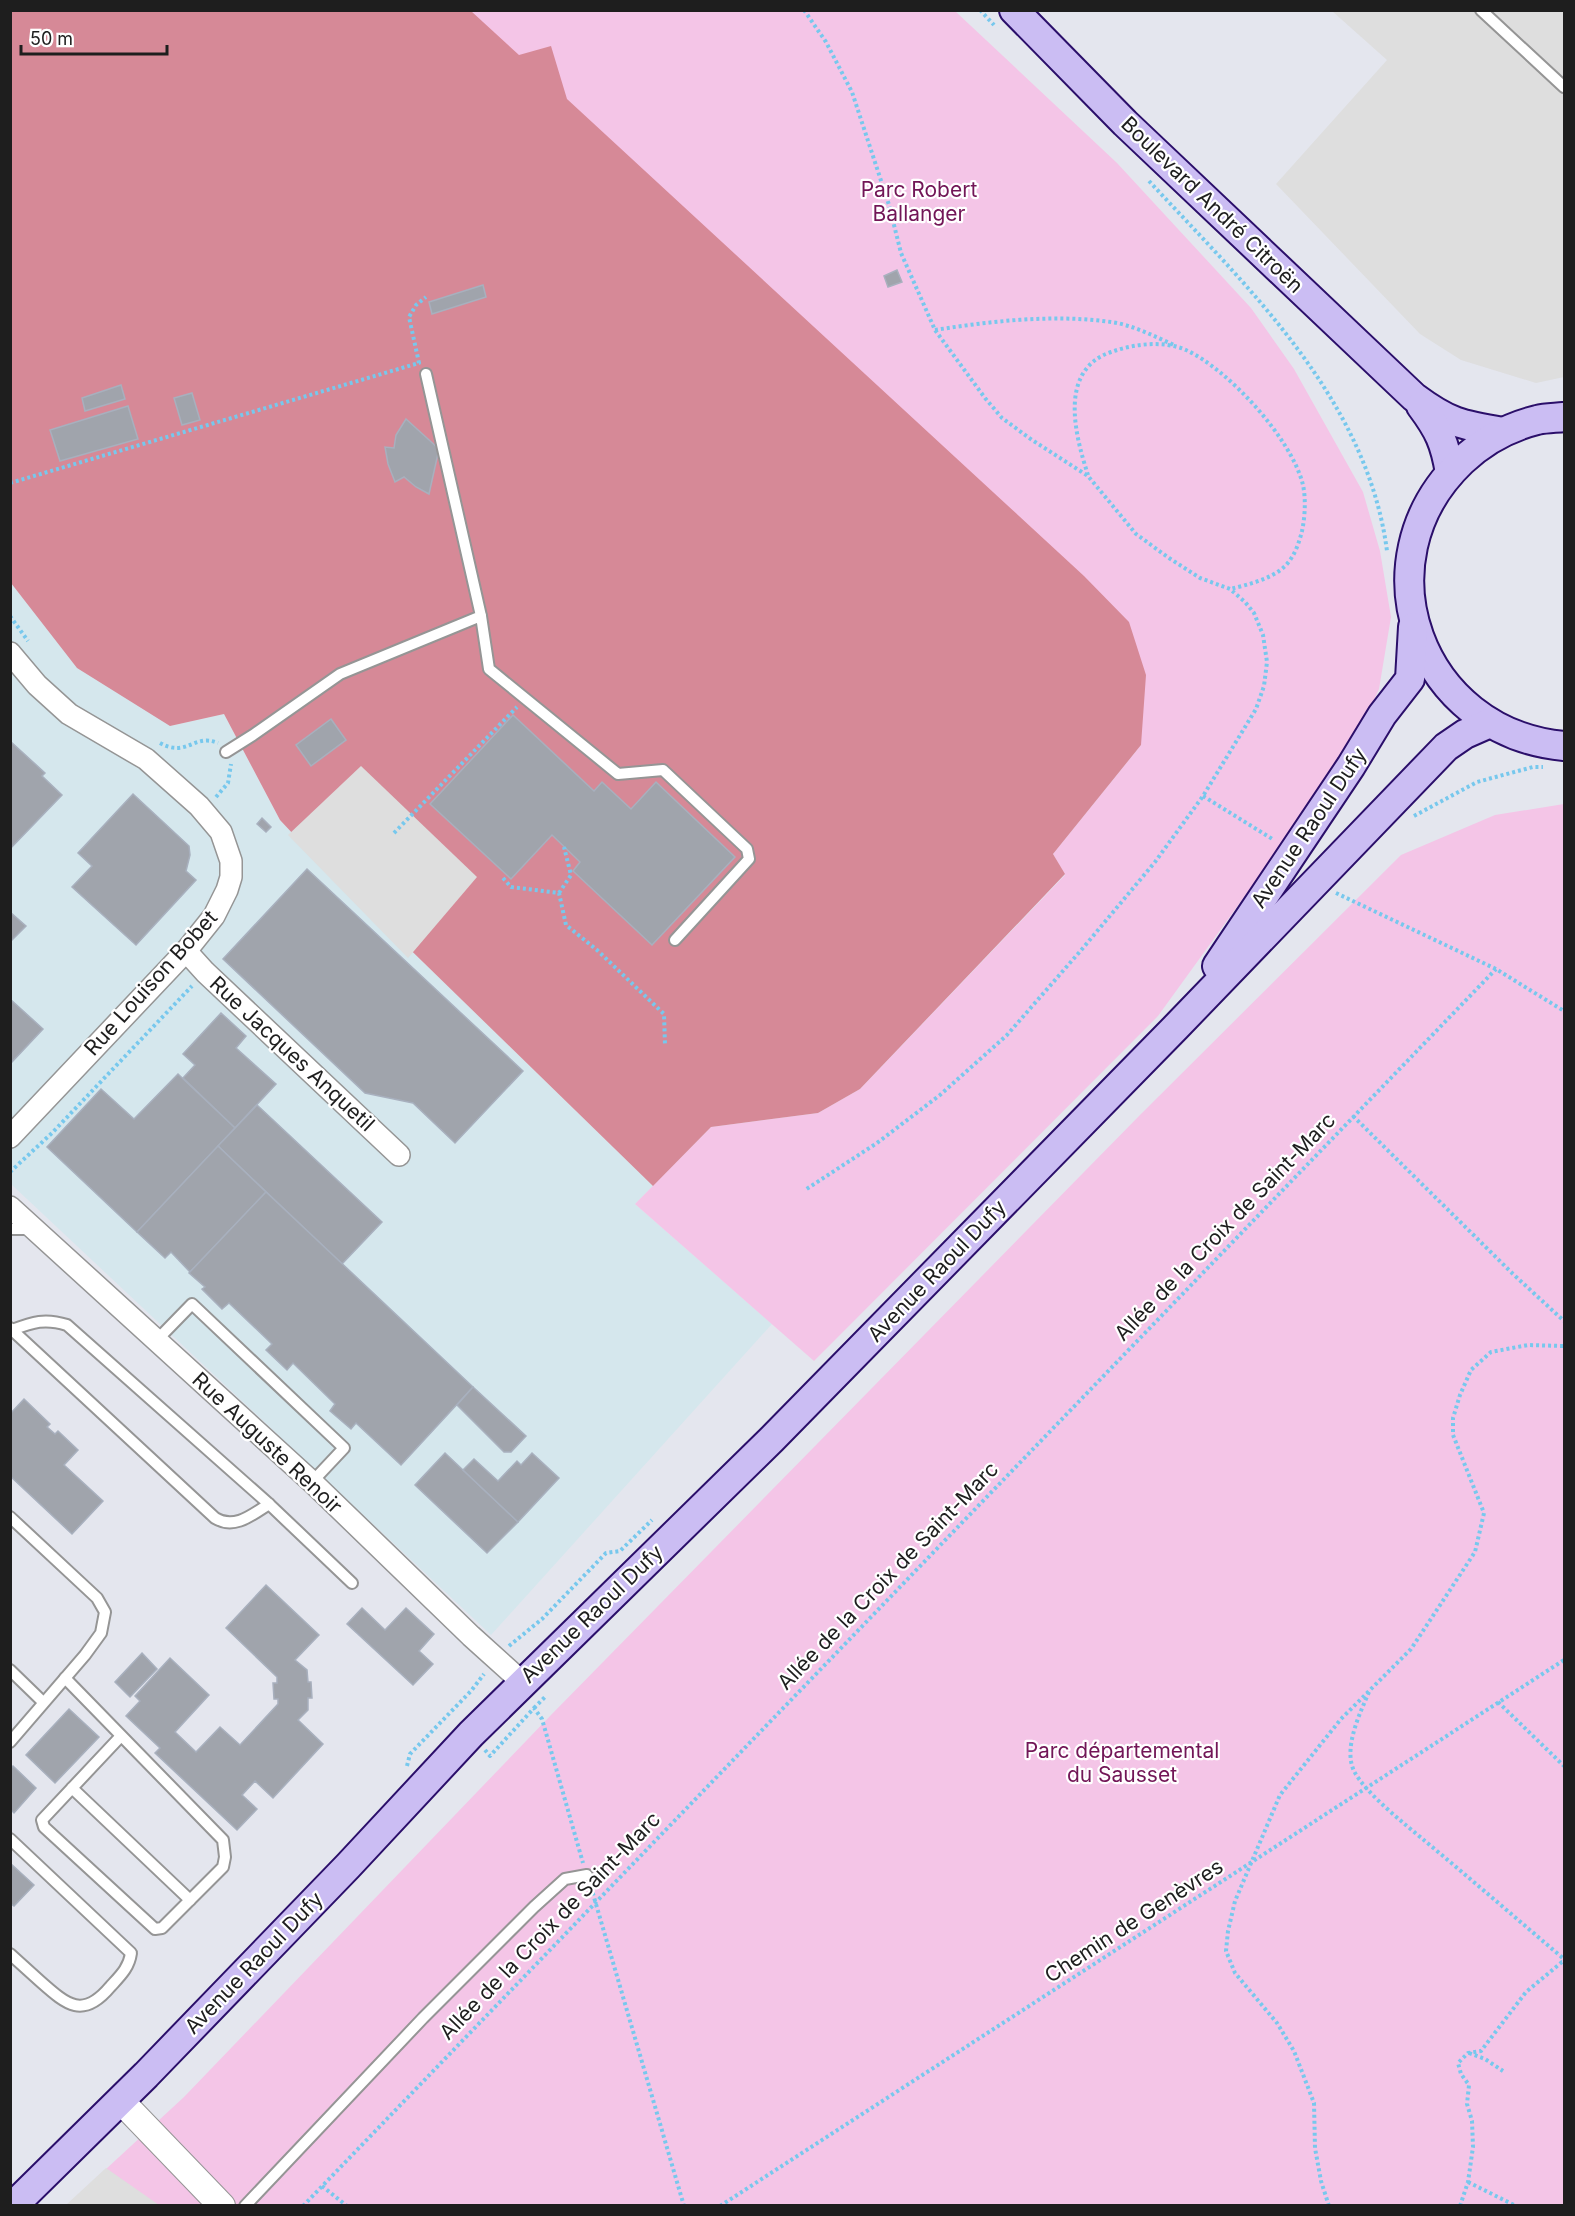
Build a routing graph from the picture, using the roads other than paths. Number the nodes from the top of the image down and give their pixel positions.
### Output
1 (1481, 10) edge
2 (1006, 20) edge
3 (1564, 87) edge
4 (426, 374) dead end
5 (1414, 397) junction
6 (1564, 417) edge
7 (1503, 432) junction
8 (1450, 473) junction
9 (481, 616) junction
10 (1413, 619) junction
11 (10, 653) edge
12 (1490, 723) junction
13 (1564, 746) edge
14 (226, 752) road end
15 (675, 940) dead end
16 (186, 951) junction
17 (1176, 1027) junction
18 (10, 1137) edge
19 (399, 1155) dead end
20 (10, 1207) edge
21 (10, 1229) edge
22 (34, 1229) junction
23 (11, 1329) edge
24 (156, 1341) junction
25 (312, 1482) junction
26 (269, 1504) junction
27 (10, 1517) edge
28 (352, 1583) dead end
29 (10, 1670) edge
30 (65, 1678) junction
31 (522, 1682) junction
32 (44, 1702) junction
33 (121, 1736) junction
34 (10, 1742) edge
35 (72, 1788) junction
36 (10, 1839) edge
37 (587, 1875) road end
38 (190, 1900) junction
39 (10, 1954) edge
40 (120, 2100) junction
41 (13, 2205) edge
42 (222, 2205) edge
43 (245, 2205) edge

1 - 3 lane
2 - 5 main road, Boulevard André Citroën
4 - 9 lane
5 - 7 main road, Boulevard André Citroën
5 - 8 main road, Boulevard André Citroën
6 - 7 main road
7 - 8 main road
8 - 10 main road
9 - 14 lane
9 - 15 lane
10 - 12 main road
10 - 17 main road, Avenue Raoul Dufy
11 - 16 street, Rue Louison Bobet
12 - 13 main road
12 - 17 main road, Avenue Raoul Dufy
16 - 18 street, Rue Louison Bobet
16 - 19 street, Rue Jacques Anquetil
17 - 31 main road, Avenue Raoul Dufy
20 - 22 street, Rue Auguste Renoir
21 - 22 lane
22 - 24 street, Rue Auguste Renoir
23 - 26 lane
23 - 26 lane
24 - 25 street, Rue Auguste Renoir
24 - 25 lane
25 - 31 street, Rue Auguste Renoir
26 - 28 lane
27 - 30 lane
29 - 32 lane
30 - 32 lane
30 - 33 lane
31 - 40 main road, Avenue Raoul Dufy
32 - 34 lane
33 - 35 lane
33 - 38 lane
35 - 38 lane
35 - 38 lane
36 - 39 lane
37 - 43 lane
40 - 41 main road, Avenue Raoul Dufy
40 - 42 street

